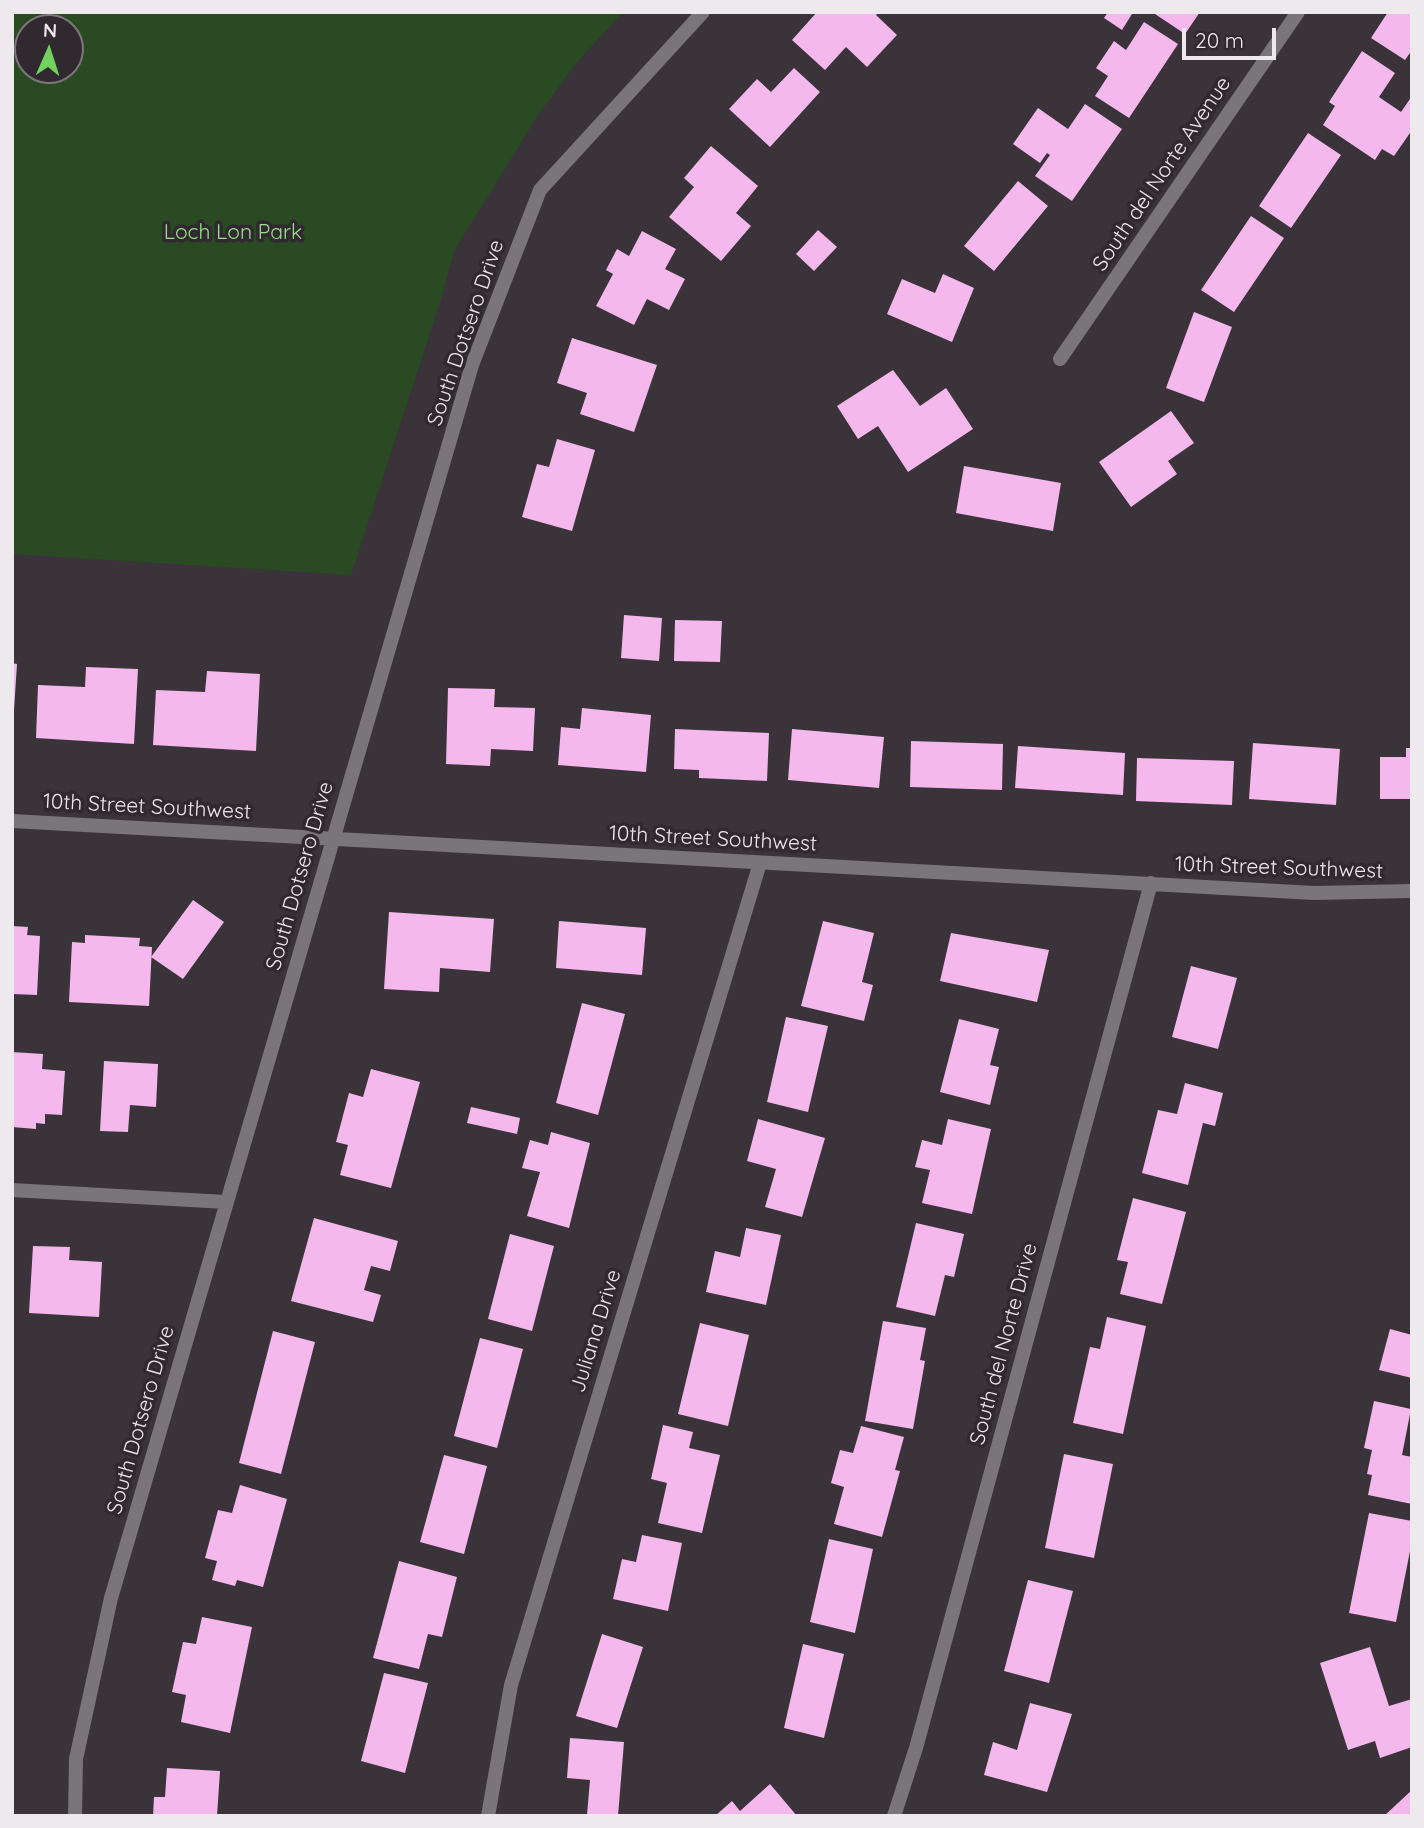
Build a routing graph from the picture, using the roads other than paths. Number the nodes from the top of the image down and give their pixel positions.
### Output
1 (703, 12) edge
2 (1298, 12) edge
3 (1060, 359) dead end
4 (12, 821) edge
5 (333, 838) junction
6 (760, 863) junction
7 (1151, 883) junction
8 (1412, 891) edge
9 (12, 1190) edge
10 (226, 1202) junction
11 (75, 1816) edge
12 (488, 1816) edge
13 (894, 1816) edge

1 - 5 street, South Dotsero Drive
2 - 3 street, South del Norte Avenue
4 - 5 street, 10th Street Southwest
5 - 6 street, 10th Street Southwest
5 - 10 street, South Dotsero Drive
6 - 7 street, 10th Street Southwest
6 - 12 street, Juliana Drive
7 - 8 street, 10th Street Southwest
7 - 13 street, South del Norte Drive
9 - 10 street
10 - 11 street, South Dotsero Drive

